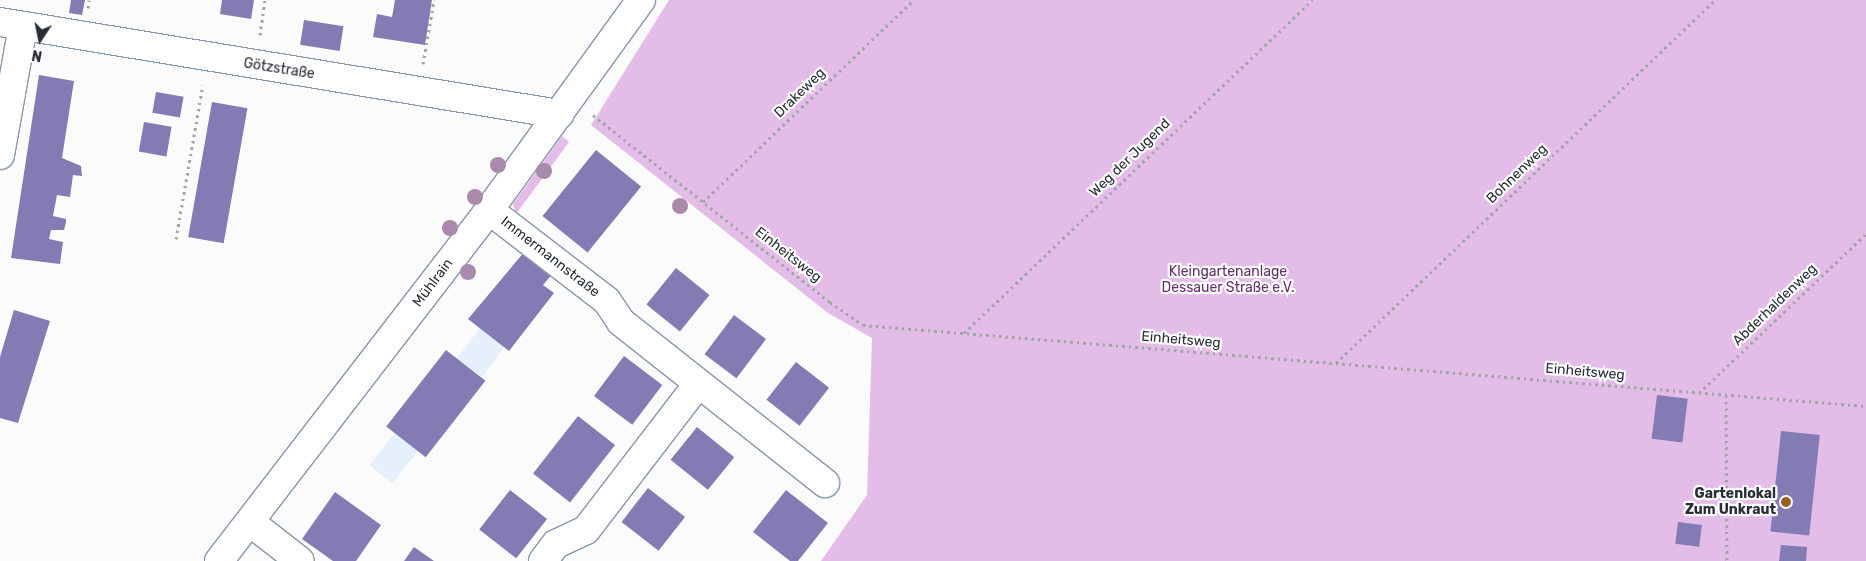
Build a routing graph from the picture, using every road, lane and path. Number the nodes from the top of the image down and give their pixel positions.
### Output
1 (265, 0) edge
2 (434, 0) edge
3 (641, 0) edge
4 (914, 0) edge
5 (1312, 0) edge
6 (1715, 0) edge
7 (11, 24) edge
8 (208, 58) junction
9 (256, 66) junction
10 (419, 92) junction
11 (565, 106) junction
12 (0, 155) edge
13 (702, 202) junction
14 (489, 210) junction
15 (1866, 234) edge
16 (176, 239) dead end
17 (963, 333) junction
18 (1335, 363) junction
19 (698, 384) junction
20 (1699, 393) junction
21 (1726, 395) junction
22 (1866, 406) edge
23 (825, 484) dead end
24 (250, 522) junction
25 (219, 561) edge
26 (300, 561) edge
27 (543, 561) edge
28 (1727, 561) edge

1 - 9 path
2 - 10 path
3 - 11 street, Mühlrain
4 - 13 path, Drakeweg
5 - 17 path, Weg der Jugend
6 - 18 path, Bohnenweg
7 - 8 street, Götzstraße
7 - 12 street
8 - 9 street, Götzstraße
8 - 16 path
9 - 10 street, Götzstraße
10 - 11 street, Götzstraße
11 - 13 path, Einheitsweg
11 - 14 street, Mühlrain
13 - 17 path, Einheitsweg
14 - 19 street, Immermannstraße
14 - 24 street, Mühlrain
15 - 20 path, Abderhaldenweg
17 - 18 path, Einheitsweg
18 - 20 path, Einheitsweg
19 - 23 street, Immermannstraße
19 - 27 street
20 - 21 path, Einheitsweg
21 - 22 path, Einheitsweg
21 - 28 path
24 - 25 street, Mühlrain
24 - 26 street

